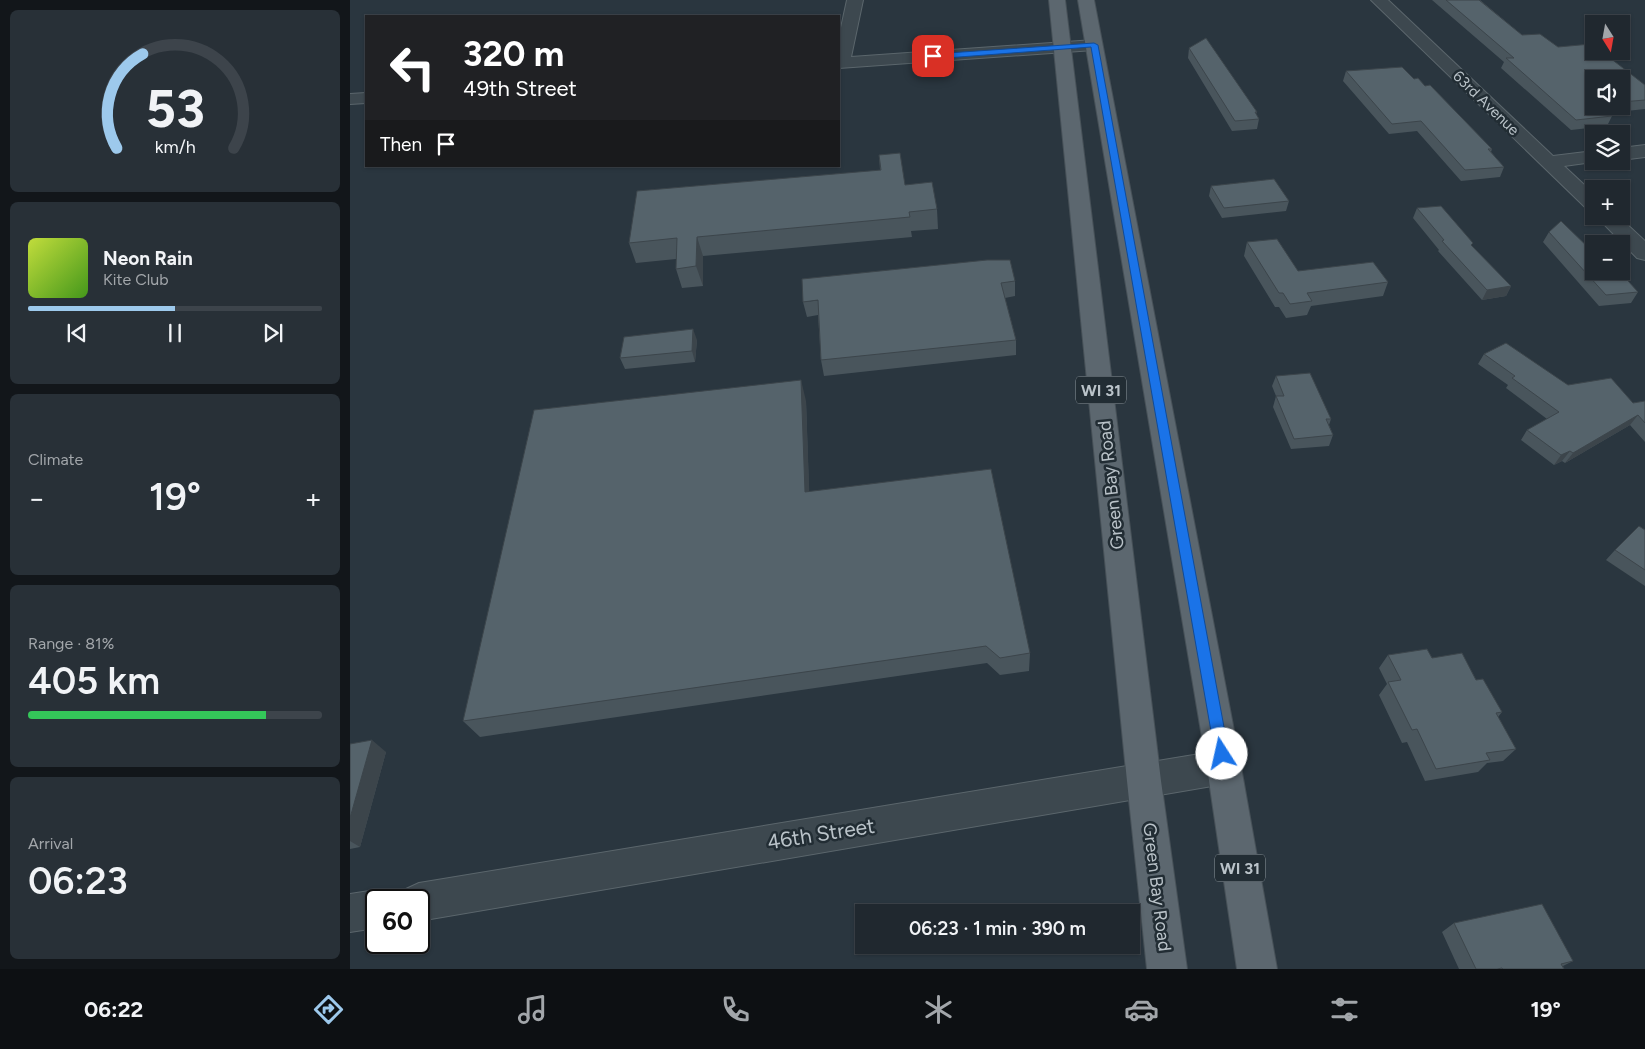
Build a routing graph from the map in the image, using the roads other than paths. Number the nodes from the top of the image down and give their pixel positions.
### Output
1 (855, 0) edge
2 (1057, 0) edge
3 (1086, 0) edge
4 (1379, 0) edge
5 (1094, 45) junction
6 (1063, 47) junction
7 (840, 63) edge
8 (365, 98) edge
9 (350, 99) edge
10 (1645, 151) edge
11 (1630, 153) edge
12 (1585, 158) edge
13 (1547, 162) junction
14 (1585, 197) edge
15 (1615, 225) edge
16 (1645, 253) edge
17 (1224, 767) junction
18 (1144, 781) junction
19 (430, 900) edge
20 (365, 911) edge
21 (350, 913) edge
22 (1167, 969) edge
23 (1257, 969) edge

1 - 7 street
2 - 6 main road, Green Bay Road / WI 31
3 - 5 main road, WI 31
4 - 13 street, 63rd Avenue
5 - 6 street
5 - 17 main road, WI 31
6 - 7 street
6 - 18 main road, Green Bay Road / WI 31
8 - 9 street
10 - 11 street
12 - 13 street
13 - 14 street, 63rd Avenue
15 - 16 street
17 - 18 street, 46th Street
17 - 23 main road, WI 31
18 - 19 street, 46th Street
18 - 22 main road, Green Bay Road / WI 31
20 - 21 street

